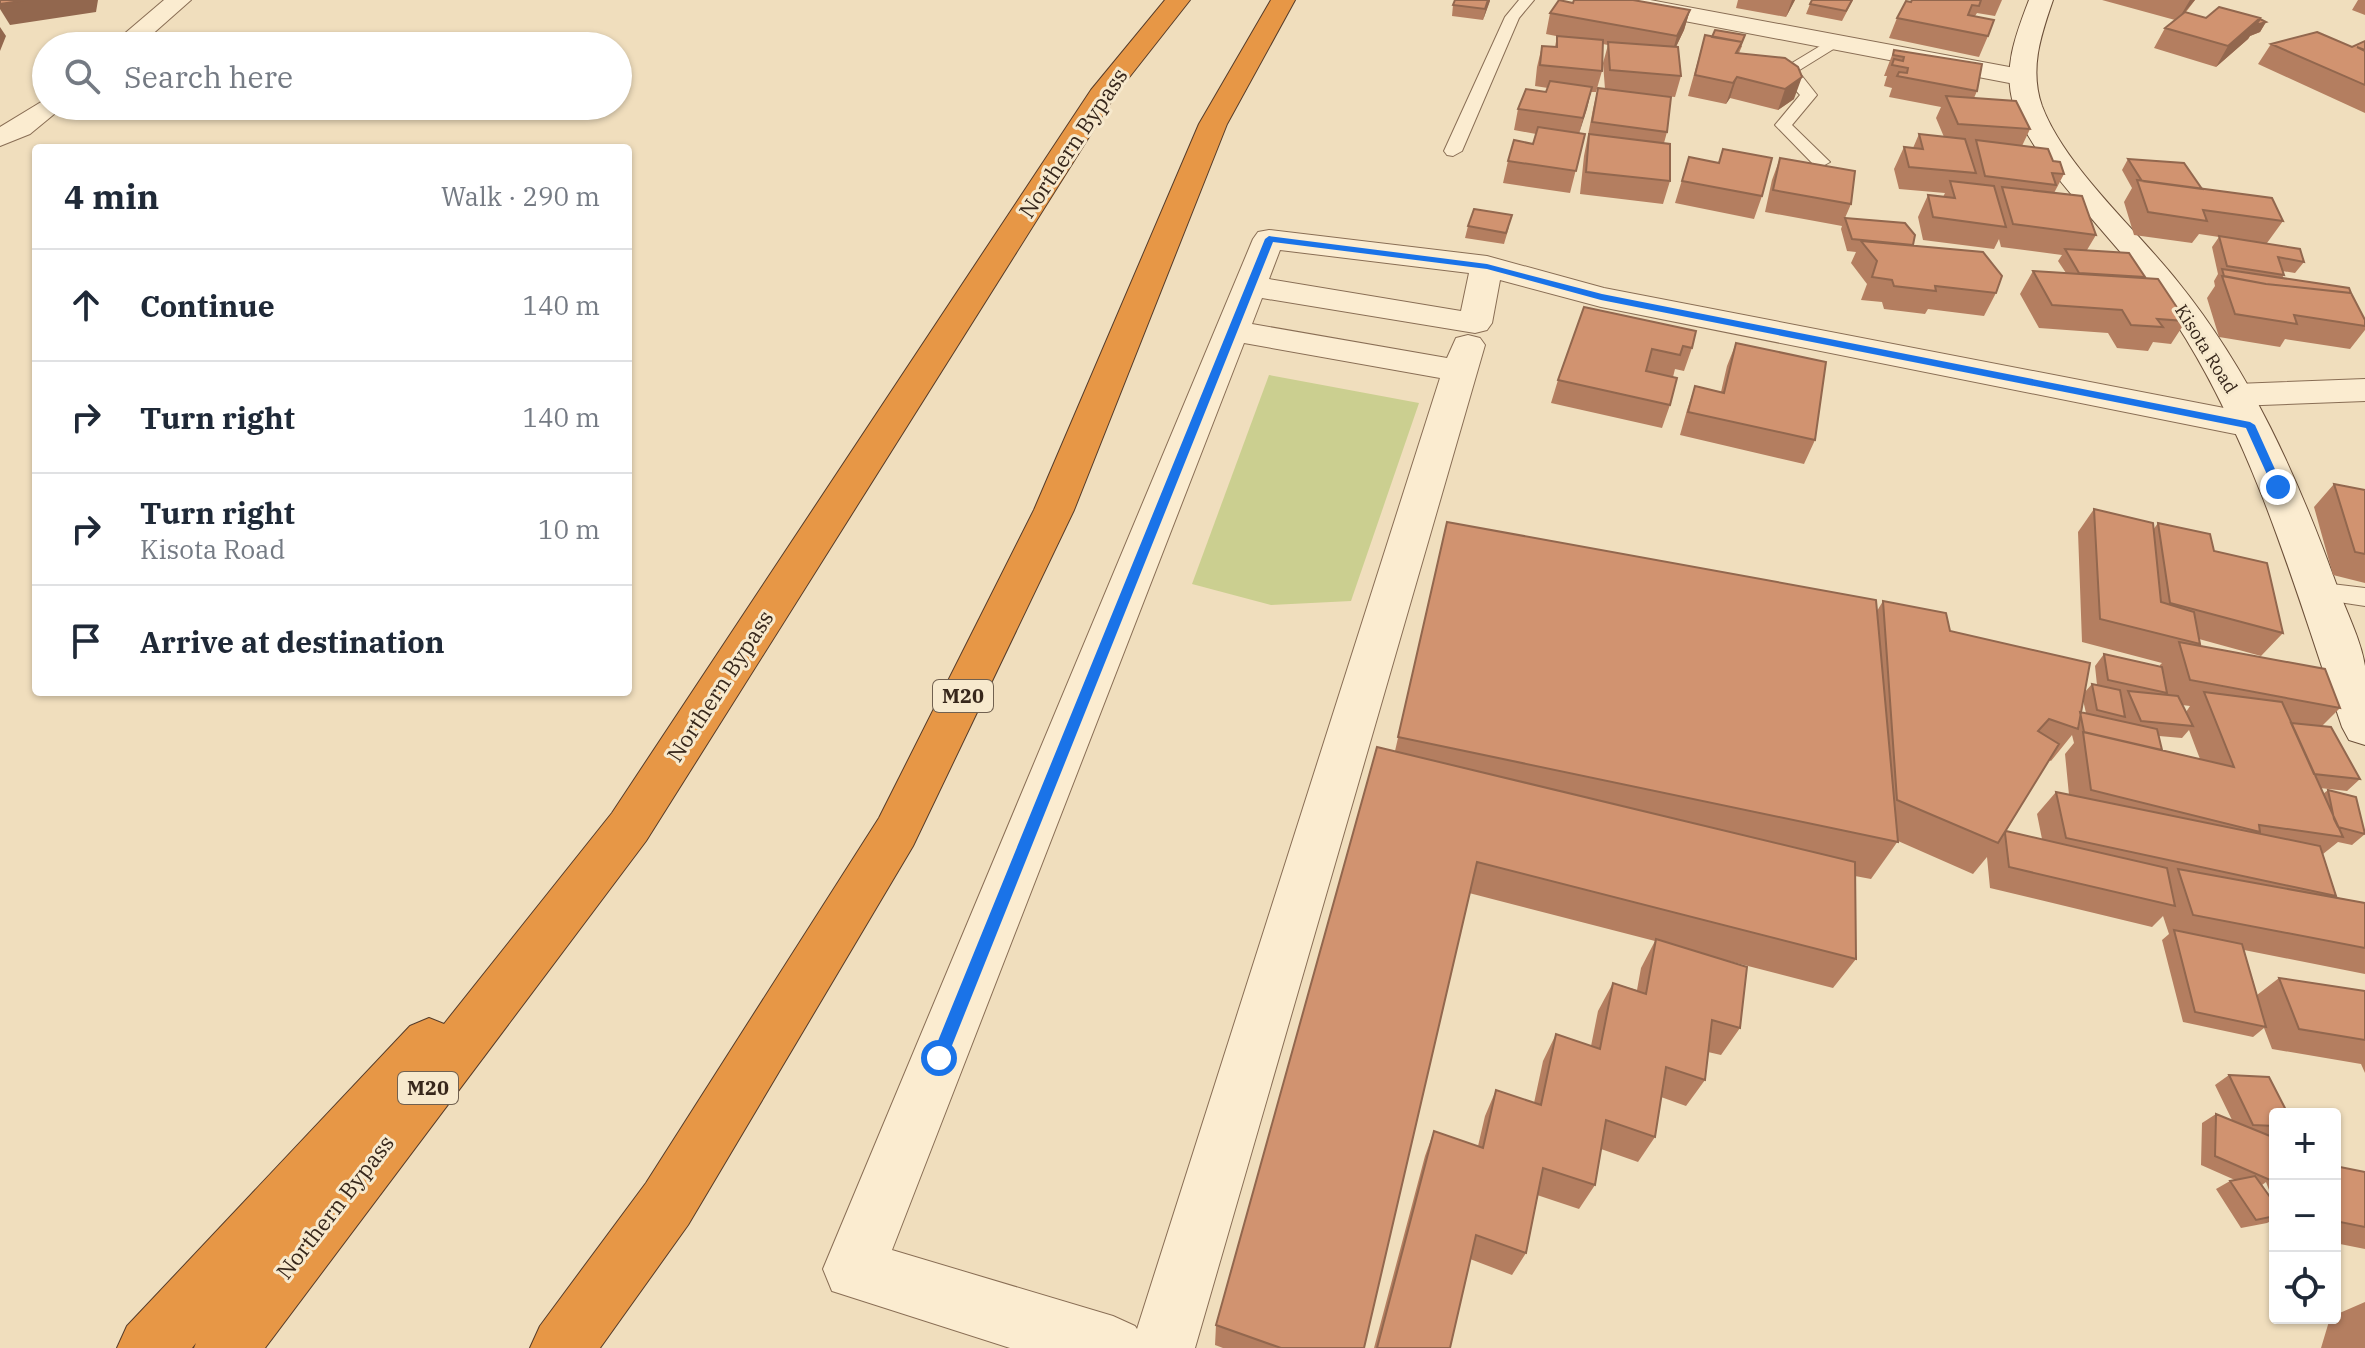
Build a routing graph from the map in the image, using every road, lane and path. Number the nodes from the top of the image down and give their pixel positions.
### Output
1 (179, 0) edge
2 (1178, 0) edge
3 (1283, 0) edge
4 (1527, 0) edge
5 (1611, 0) edge
6 (2041, 0) edge
7 (140, 32) edge
8 (1835, 42) junction
9 (2020, 77) junction
10 (32, 119) edge
11 (0, 137) edge
12 (1453, 151) dead end
13 (1821, 162) edge
14 (1487, 266) junction
15 (1250, 286) junction
16 (1475, 323) junction
17 (1232, 331) junction
18 (1460, 371) junction
19 (2365, 390) edge
20 (2243, 410) junction
21 (2315, 591) junction
22 (2365, 597) edge
23 (2365, 727) edge
24 (629, 827) junction
25 (667, 1204) junction
26 (149, 1348) edge
27 (226, 1348) edge
28 (562, 1348) edge
29 (590, 1348) edge
30 (1113, 1348) edge
31 (1163, 1348) edge

1 - 7 street
2 - 24 highway, Northern Bypass / M20
3 - 25 highway, M20
4 - 12 lane
5 - 8 street
6 - 9 street, Kisota Road
8 - 9 street
8 - 13 lane
9 - 20 street, Kisota Road
10 - 11 street
14 - 15 street
14 - 16 street
14 - 20 street
15 - 16 street
15 - 17 street
16 - 18 street
17 - 18 street
17 - 30 street
18 - 31 street
19 - 20 street
20 - 21 street, Kisota Road
21 - 22 lane
21 - 23 street, Kisota Road
24 - 26 highway
24 - 27 highway, Northern Bypass / M20
25 - 28 highway, M20
25 - 29 highway

